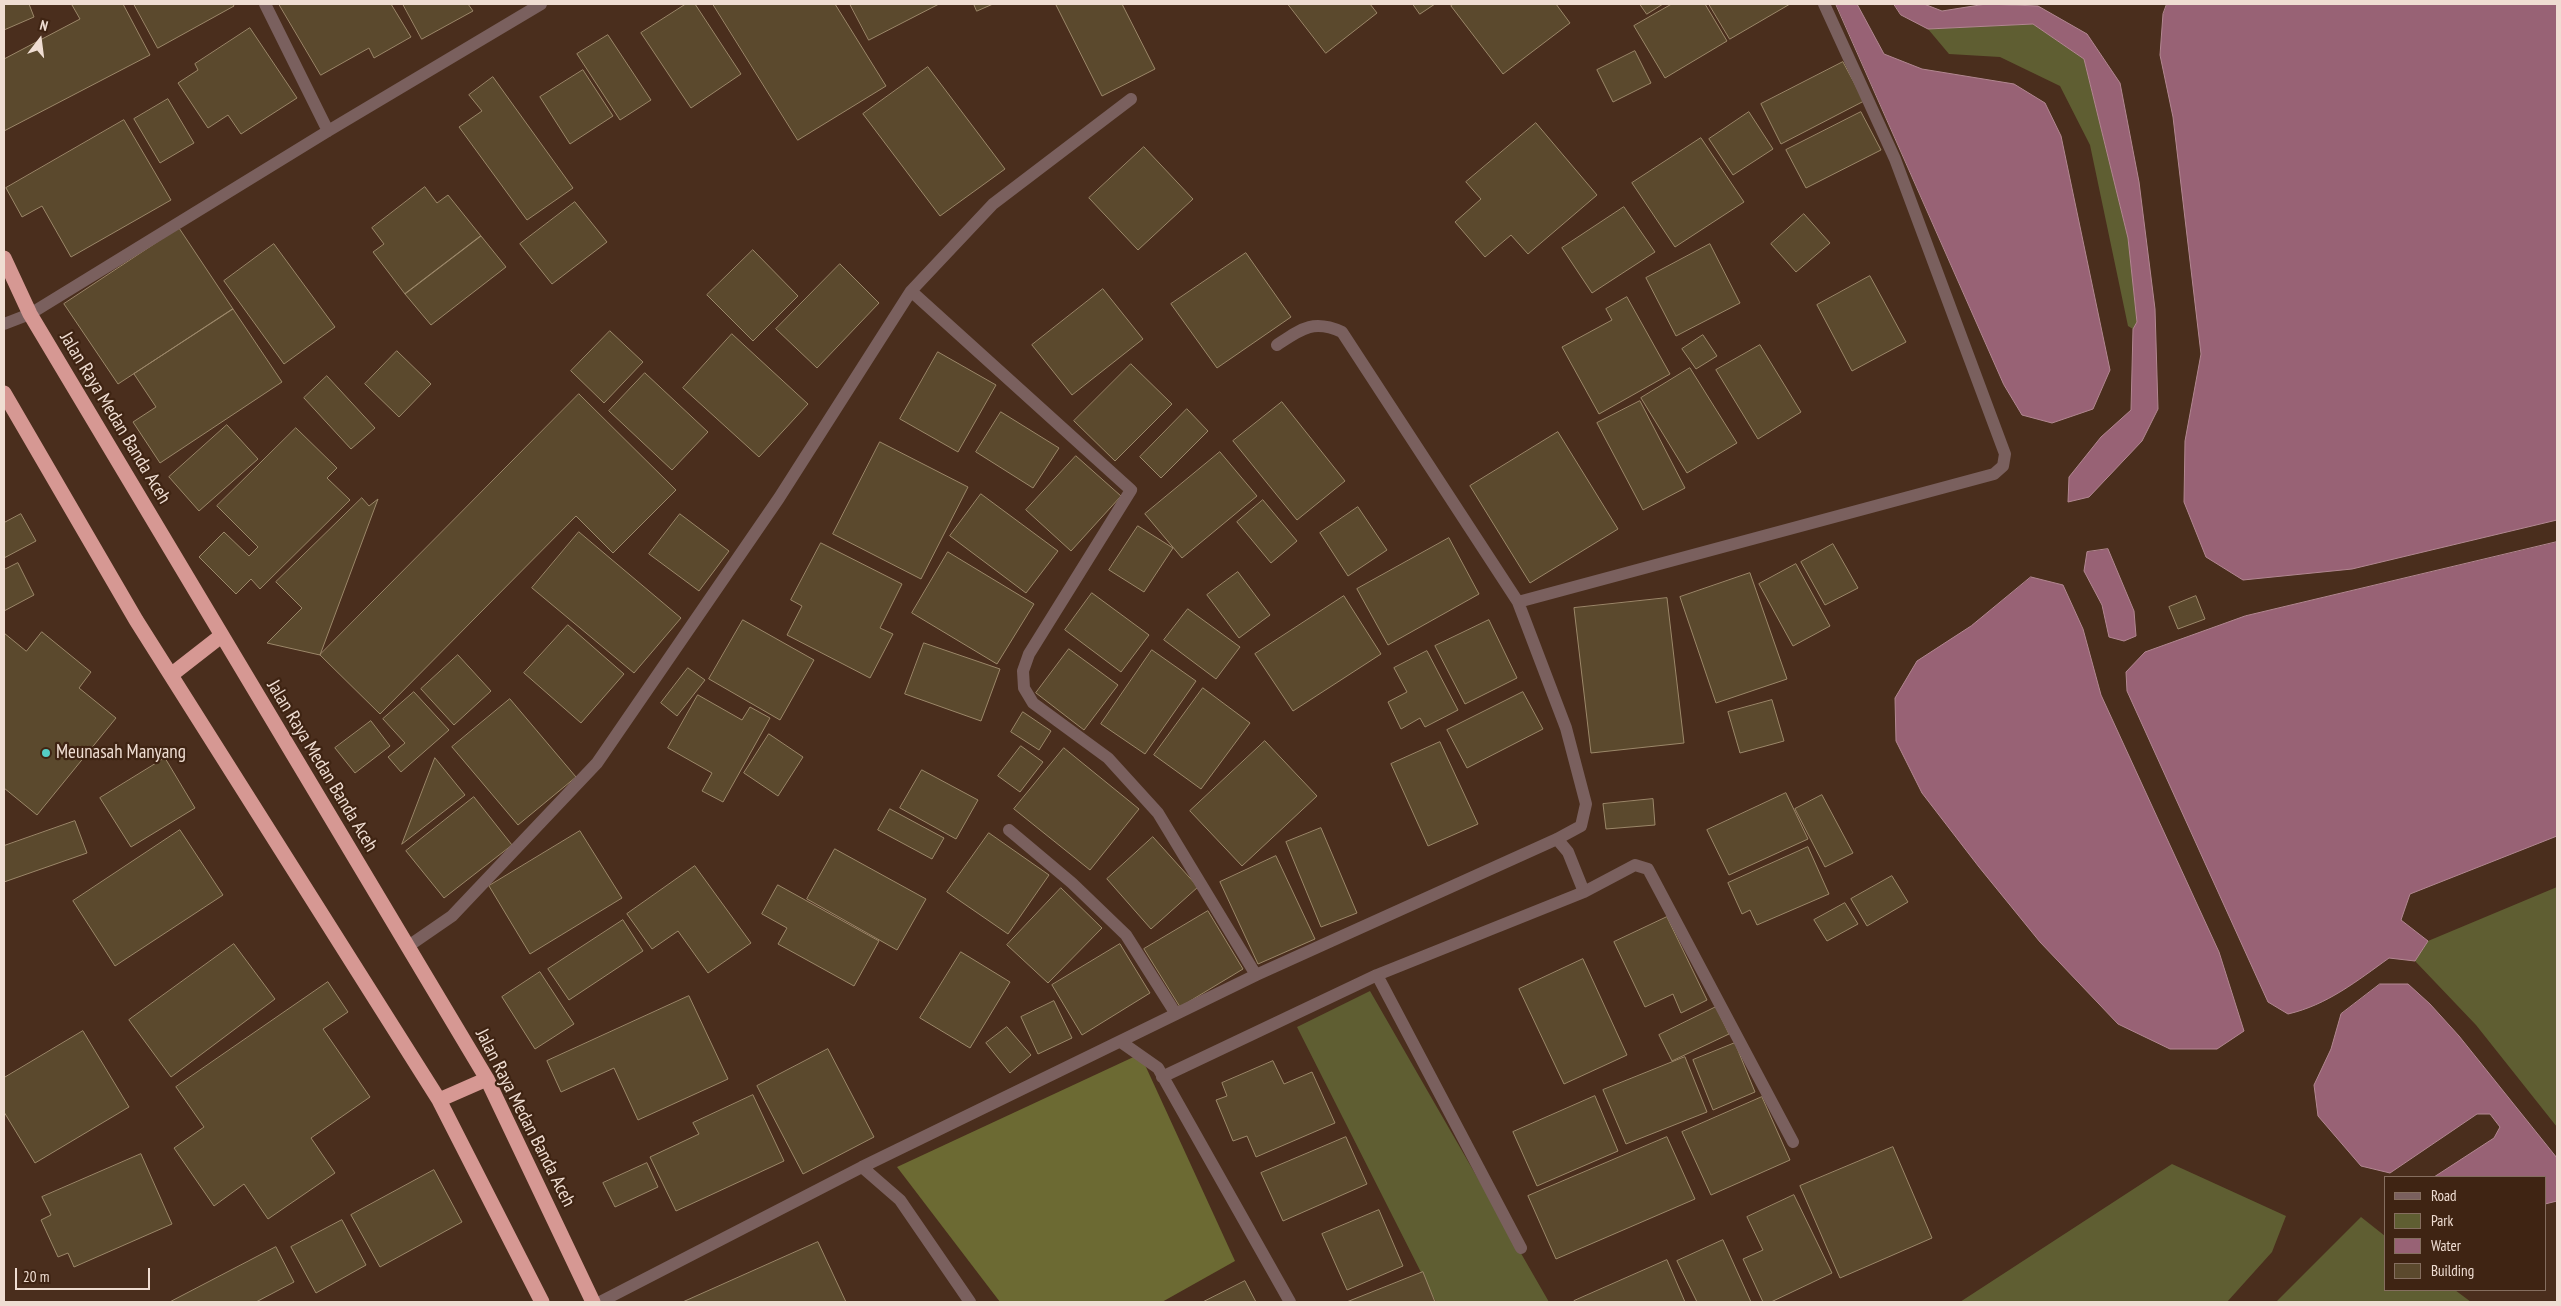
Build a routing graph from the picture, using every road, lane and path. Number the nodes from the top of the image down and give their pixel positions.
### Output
1 (265, 4) edge
2 (541, 4) edge
3 (1824, 4) edge
4 (1131, 99) dead end
5 (328, 130) junction
6 (4, 258) edge
7 (911, 291) junction
8 (30, 314) junction
9 (4, 324) edge
10 (1277, 346) dead end
11 (4, 393) edge
12 (1518, 602) junction
13 (220, 636) junction
14 (171, 675) junction
15 (1010, 830) dead end
16 (1557, 839) junction
17 (1583, 889) junction
18 (407, 947) junction
19 (1256, 975) junction
20 (1376, 975) junction
21 (1176, 1014) junction
22 (1121, 1042) junction
23 (1160, 1072) junction
24 (487, 1079) junction
25 (439, 1100) junction
26 (1793, 1142) dead end
27 (862, 1167) junction
28 (1521, 1248) dead end
29 (542, 1302) edge
30 (593, 1302) edge
31 (600, 1302) edge
32 (970, 1302) edge
33 (1290, 1302) edge

1 - 5 street
2 - 5 street
3 - 12 street
4 - 7 street
5 - 8 street
6 - 8 highway, Jalan Raya Medan Banda Aceh
7 - 18 street
7 - 19 street
8 - 9 street
8 - 13 highway, Jalan Raya Medan Banda Aceh
10 - 12 street
11 - 14 highway
12 - 16 street
13 - 14 highway
13 - 18 highway, Jalan Raya Medan Banda Aceh
14 - 25 highway
15 - 21 street
16 - 17 street
16 - 19 street
17 - 20 street
17 - 26 street
18 - 24 highway, Jalan Raya Medan Banda Aceh
19 - 21 street
20 - 23 street
20 - 28 street
21 - 22 street
22 - 23 street
22 - 27 street
23 - 33 street
24 - 25 highway
24 - 30 highway, Jalan Raya Medan Banda Aceh
25 - 29 highway
27 - 31 street
27 - 32 street

